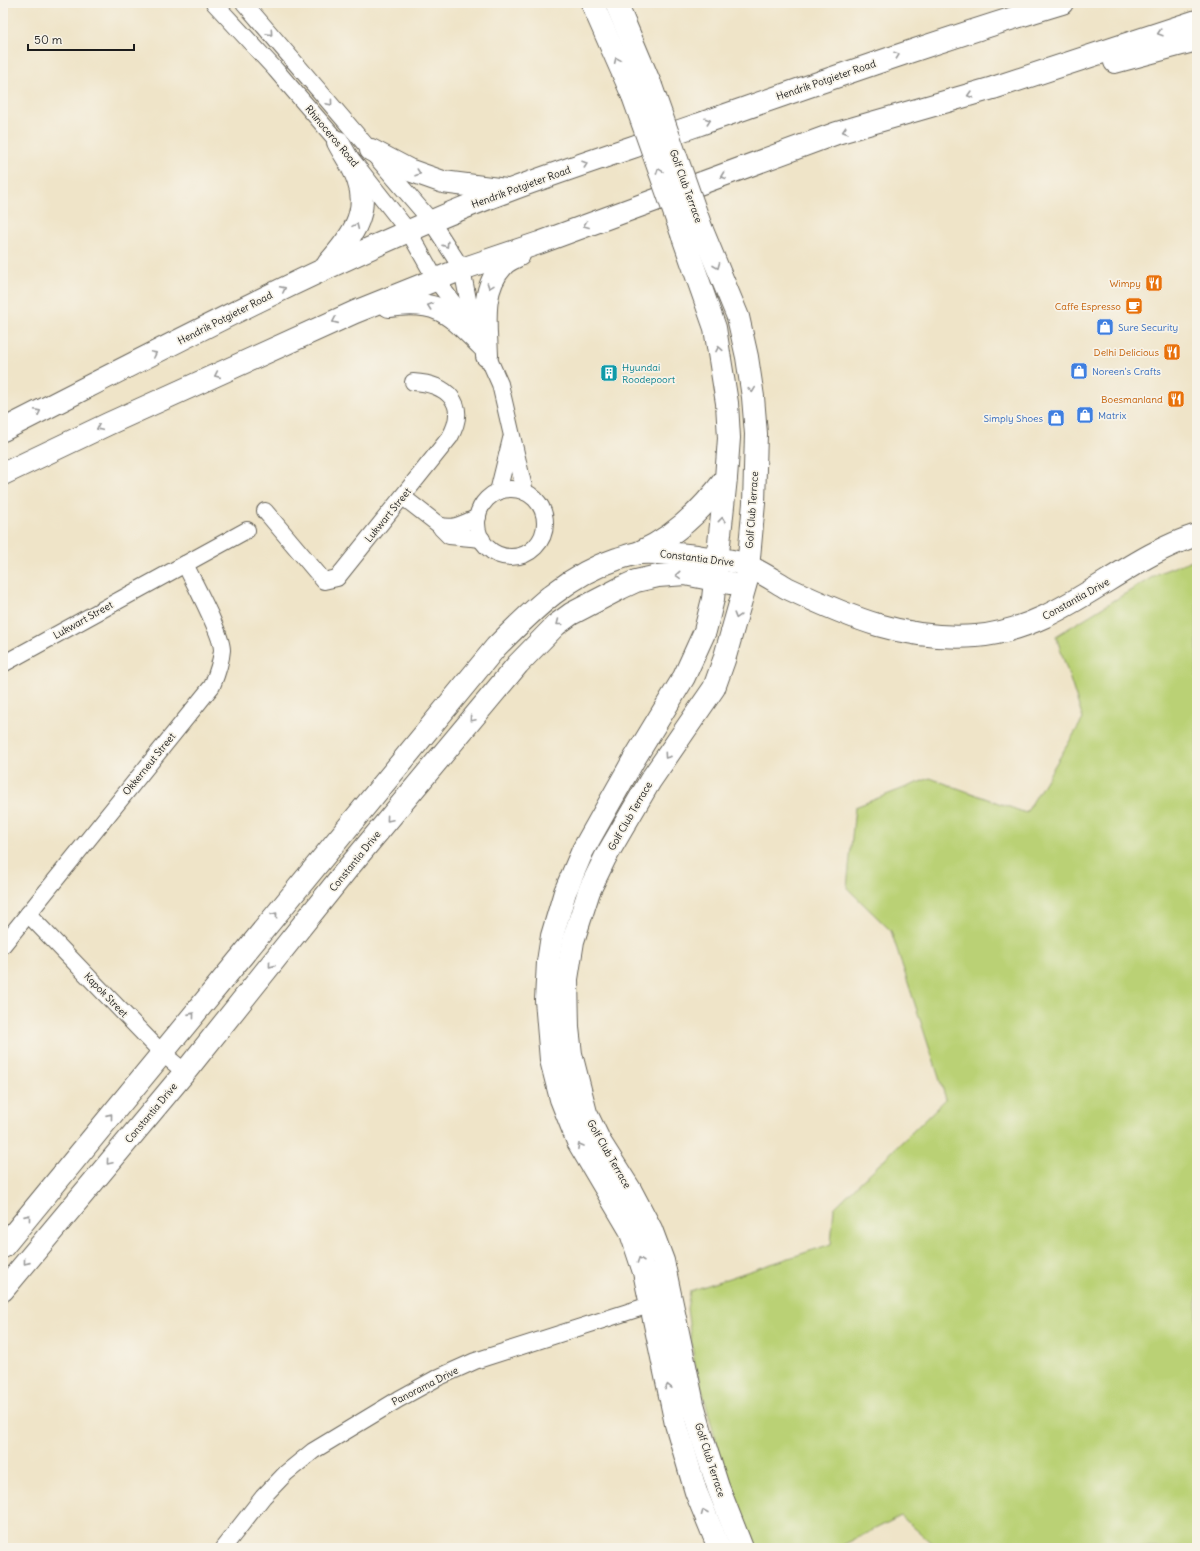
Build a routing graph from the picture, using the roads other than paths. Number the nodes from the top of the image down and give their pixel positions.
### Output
1 (244, 3) edge
2 (592, 3) edge
3 (616, 3) edge
4 (1037, 3) edge
5 (1062, 3) edge
6 (222, 6) edge
7 (1197, 21) edge
8 (955, 35) junction
9 (1197, 40) edge
10 (994, 88) junction
11 (642, 91) junction
12 (338, 142) junction
13 (371, 150) junction
14 (509, 190) junction
15 (431, 221) junction
16 (409, 232) junction
17 (692, 232) junction
18 (539, 243) junction
19 (325, 268) junction
20 (462, 269) junction
21 (436, 280) junction
22 (355, 312) junction
23 (482, 344) junction
24 (414, 382) dead end
25 (3, 430) edge
26 (512, 435) junction
27 (3, 474) edge
28 (726, 478) junction
29 (498, 492) junction
30 (525, 492) junction
31 (403, 497) junction
32 (265, 511) dead end
33 (478, 517) junction
34 (439, 525) junction
35 (247, 530) dead end
36 (1197, 535) edge
37 (482, 539) junction
38 (637, 553) junction
39 (185, 564) junction
40 (748, 565) junction
41 (717, 569) junction
42 (787, 587) junction
43 (745, 588) junction
44 (3, 664) edge
45 (669, 703) junction
46 (683, 735) junction
47 (650, 736) junction
48 (28, 914) junction
49 (3, 945) edge
50 (162, 1053) junction
51 (185, 1072) junction
52 (3, 1247) edge
53 (3, 1290) edge
54 (671, 1298) junction
55 (651, 1305) junction
56 (223, 1548) edge
57 (719, 1548) edge
58 (742, 1548) edge

1 -> 13 street, Rhinoceros Road
11 -> 2 street
3 - 11 street
4 - 8 street
5 - 8 street, Hendrik Potgieter Road
6 - 12 street, Rhinoceros Road
7 -> 10 street
14 -> 8 street, Hendrik Potgieter Road
9 - 10 street
10 -> 18 street
11 - 17 street, Golf Club Terrace, bridge
12 - 16 street, Rhinoceros Road
19 -> 12 street
13 -> 14 street
13 - 15 street, Rhinoceros Road
14 - 15 street, Hendrik Potgieter Road
15 - 16 street, Hendrik Potgieter Road
15 -> 20 street, Rhinoceros Road
16 - 19 street, Hendrik Potgieter Road
16 - 21 street, Rhinoceros Road
28 -> 17 street, Golf Club Terrace
17 -> 40 street, Golf Club Terrace
18 - 20 street
18 -> 23 street
25 -> 19 street, Hendrik Potgieter Road
20 - 21 street
20 - 23 street
21 - 22 street
21 - 23 street, Rhinoceros Road
23 -> 22 street
22 -> 27 street
23 - 26 street
24 - 31 street, Lukwart Street
26 - 29 street
26 - 30 street
28 - 38 street
41 -> 28 street, Golf Club Terrace
29 - 30 street
29 - 33 street
30 - 37 street
31 - 32 street, Lukwart Street
31 - 34 street
33 - 34 street
33 - 37 street
34 - 37 street
35 - 39 street, Lukwart Street
36 - 42 street, Constantia Drive
38 - 41 street, Constantia Drive
50 -> 38 street, Constantia Drive
39 - 44 street, Lukwart Street
39 - 48 street, Okkerneut Street
40 - 41 street, Constantia Drive
40 - 42 street, Constantia Drive
40 - 43 street, Golf Club Terrace
41 - 43 street, Constantia Drive
41 - 45 street, Golf Club Terrace
41 -> 51 street, Constantia Drive
42 - 43 street, Constantia Drive
43 -> 46 street, Golf Club Terrace
45 - 46 street
45 - 47 street, Golf Club Terrace
46 - 47 street
46 -> 54 street, Golf Club Terrace
55 -> 47 street, Golf Club Terrace
48 - 49 street, Okkerneut Street
48 - 50 street, Kapok Street
50 - 51 street, Kapok Street
52 -> 50 street, Constantia Drive
51 -> 53 street, Constantia Drive
54 - 55 street, Panorama Drive
54 - 58 street, Golf Club Terrace
55 - 56 street, Panorama Drive
57 -> 55 street, Golf Club Terrace

